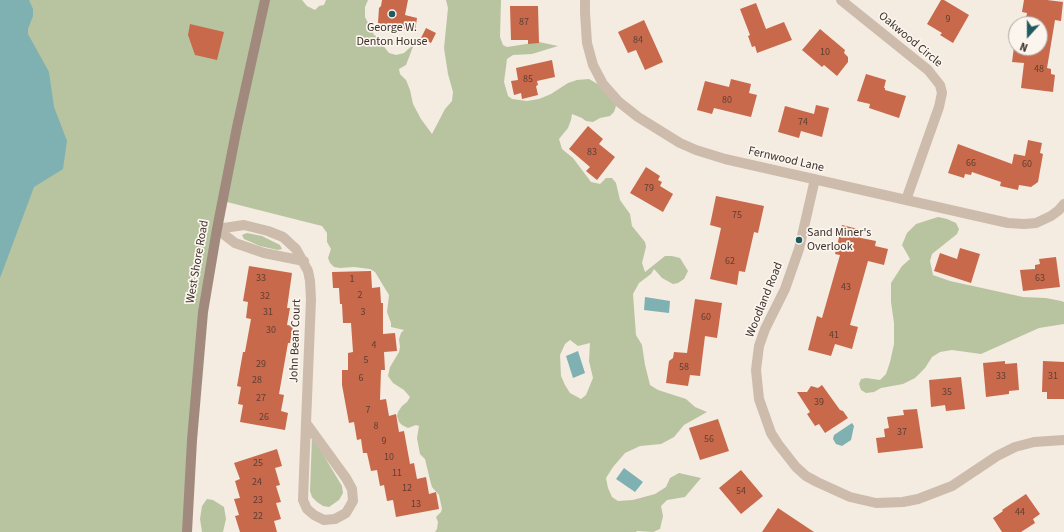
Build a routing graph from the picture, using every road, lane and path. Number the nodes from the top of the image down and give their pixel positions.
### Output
1 (265, 0) edge
2 (585, 0) edge
3 (841, 0) edge
4 (815, 180) junction
5 (906, 200) junction
6 (1064, 204) edge
7 (217, 229) junction
8 (304, 261) junction
9 (306, 423) junction
10 (1064, 440) edge
11 (187, 532) edge

1 - 7 main road, West Shore Road
2 - 4 street, Fernwood Lane
3 - 5 street, Oakwood Circle
4 - 5 street, Fernwood Lane
4 - 10 street, Woodland Road
5 - 6 street, Fernwood Lane
7 - 8 street
7 - 8 street, John Bean Court
7 - 11 main road, West Shore Road
8 - 9 street, John Bean Court
9 - 9 street, John Bean Court

